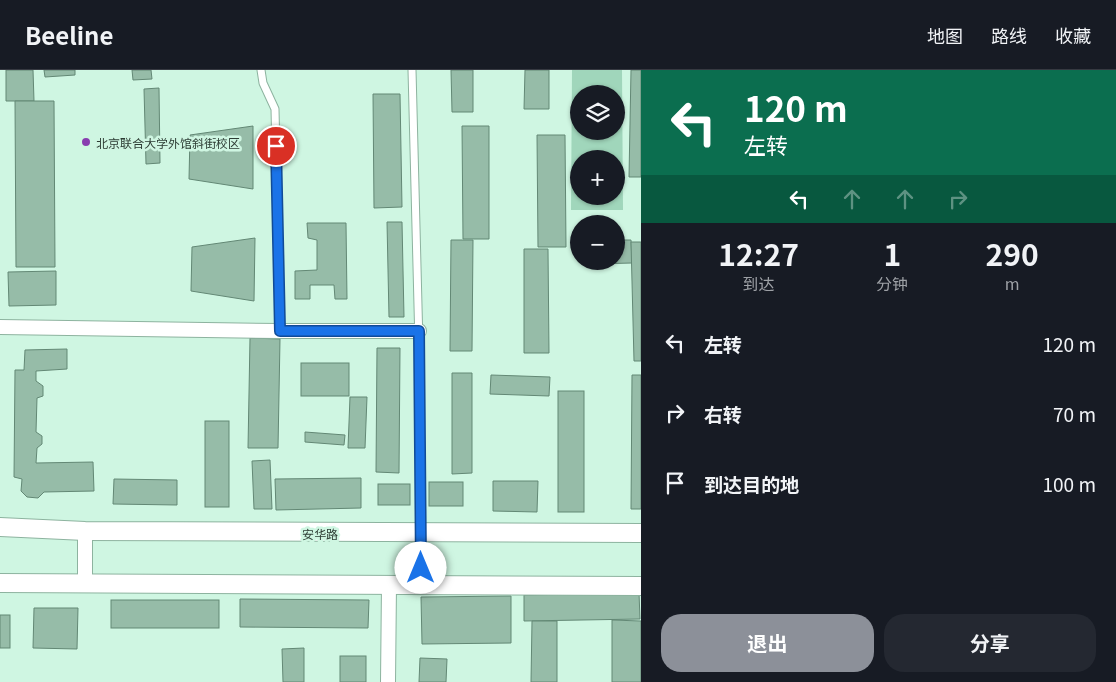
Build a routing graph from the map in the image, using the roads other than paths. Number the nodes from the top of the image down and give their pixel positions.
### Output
1 (261, 70) edge
2 (412, 70) edge
3 (0, 327) edge
4 (280, 331) junction
5 (419, 331) junction
6 (0, 527) edge
7 (85, 531) junction
8 (641, 533) edge
9 (421, 534) junction
10 (0, 583) edge
11 (85, 583) junction
12 (388, 585) junction
13 (421, 585) junction
14 (641, 586) edge
15 (388, 682) edge

1 - 4 lane
2 - 5 lane
3 - 4 street
4 - 5 street
5 - 9 lane
6 - 7 street, 安华路
7 - 9 street, 安华路
7 - 11 street
8 - 9 street, 安华路
9 - 13 lane
10 - 11 street
11 - 12 street
12 - 13 street
12 - 15 street
13 - 14 street

